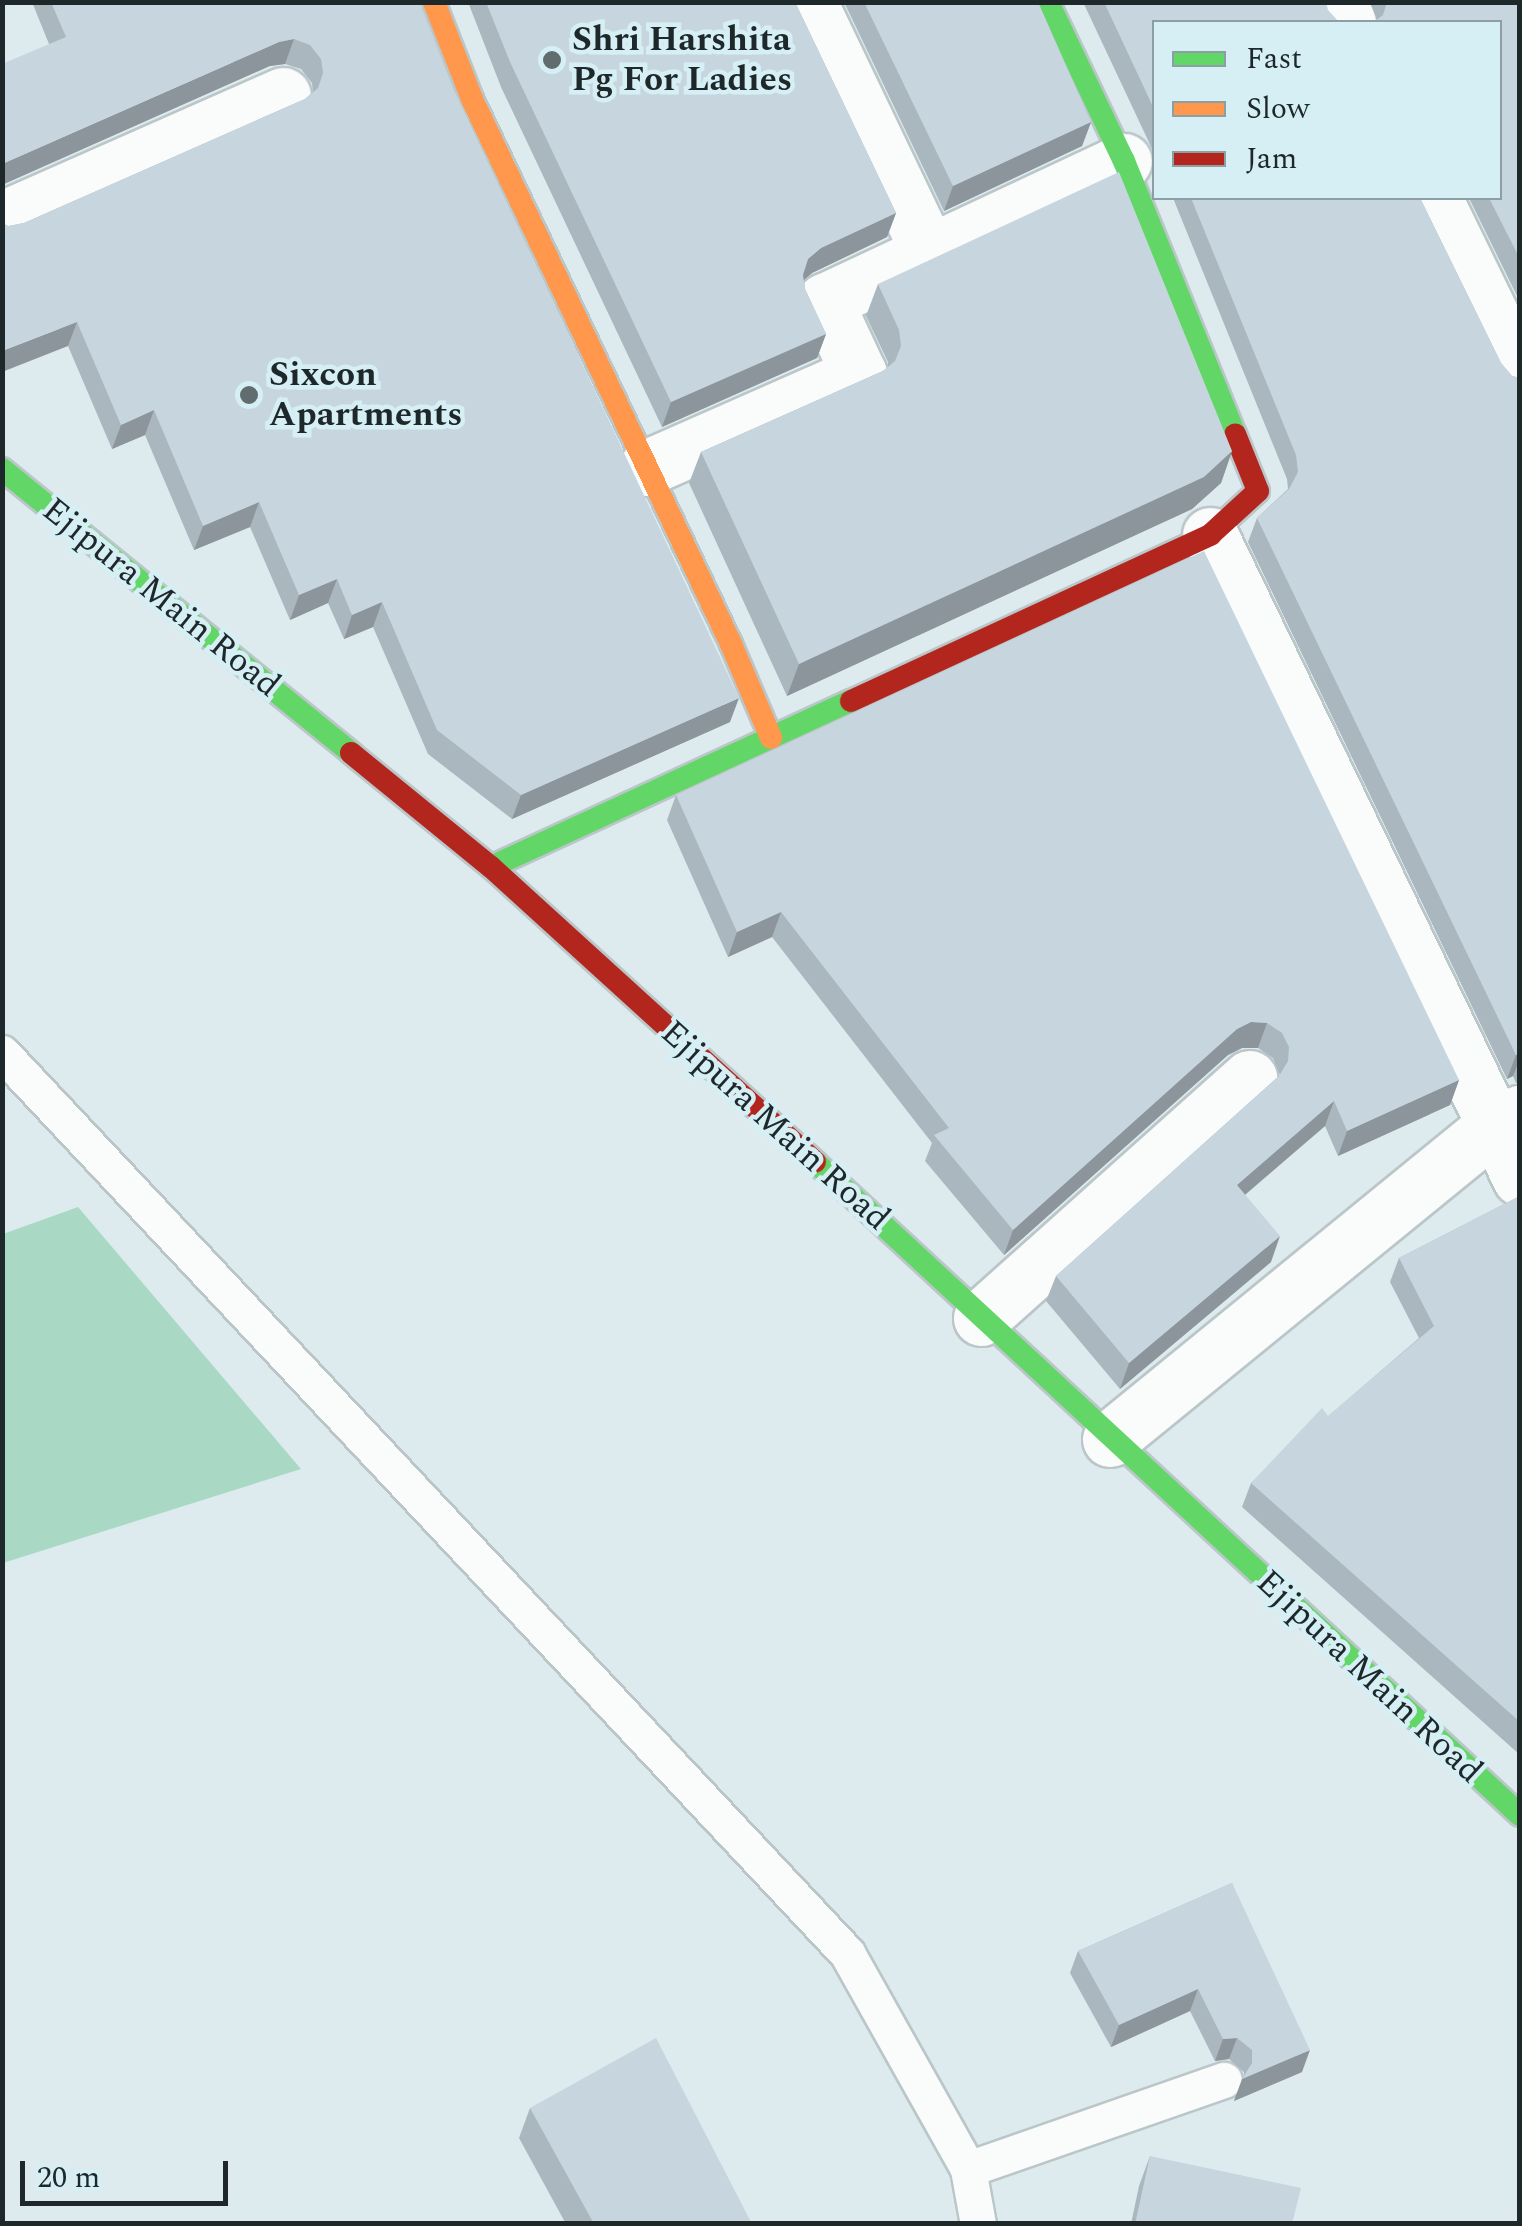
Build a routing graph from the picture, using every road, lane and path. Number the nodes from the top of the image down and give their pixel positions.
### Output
1 (434, 2) edge
2 (809, 2) edge
3 (1048, 2) edge
4 (284, 95) dead end
5 (1124, 162) junction
6 (1435, 200) edge
7 (2, 219) edge
8 (928, 250) junction
9 (1520, 374) edge
10 (646, 468) junction
11 (2, 469) edge
12 (1210, 535) junction
13 (770, 738) junction
14 (491, 867) junction
15 (2, 1053) edge
16 (1249, 1078) dead end
17 (1508, 1119) edge
18 (1520, 1178) edge
19 (982, 1318) junction
20 (1110, 1439) junction
21 (1520, 1815) edge
22 (1224, 2080) dead end
23 (968, 2169) junction
24 (978, 2224) edge

1 - 10 street
2 - 8 street
3 - 5 street
4 - 7 street
5 - 8 street
5 - 12 street
6 - 9 street
8 - 10 street
10 - 13 street
11 - 14 street, Ejipura Main Road
12 - 13 street
12 - 17 street
13 - 14 street
14 - 19 street, Ejipura Main Road
15 - 23 lane
16 - 19 street
17 - 18 street
17 - 20 street
19 - 20 street, Ejipura Main Road
20 - 21 street, Ejipura Main Road
22 - 23 lane
23 - 24 lane

